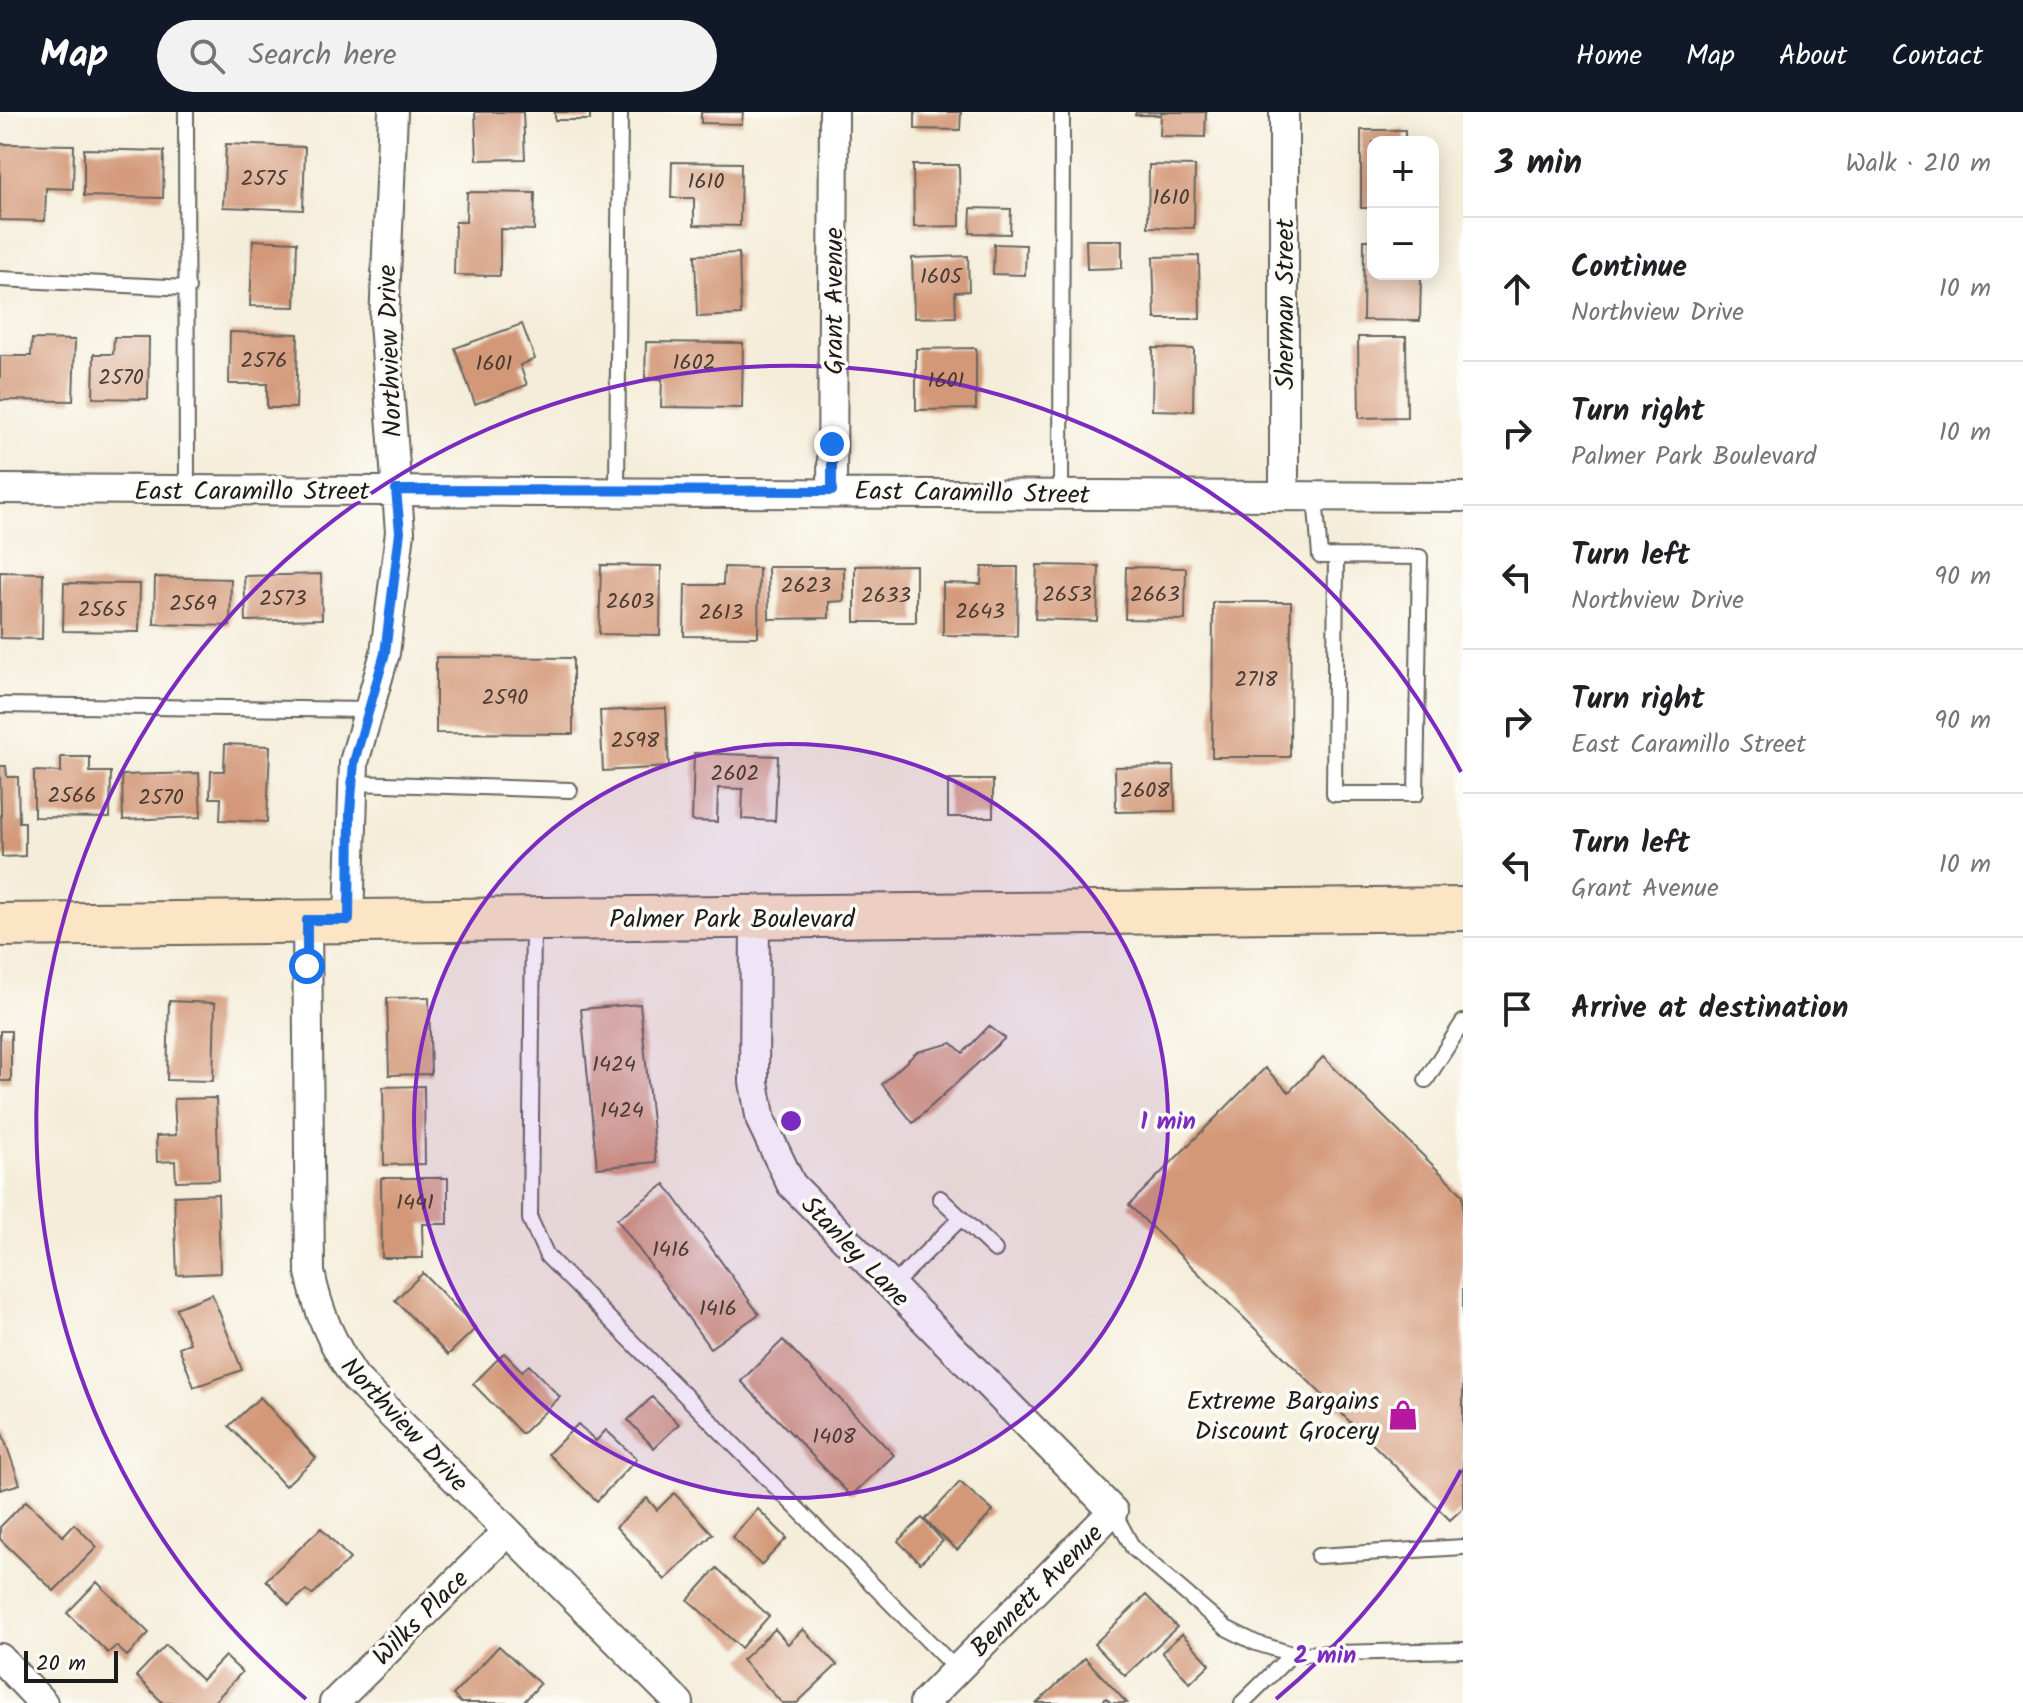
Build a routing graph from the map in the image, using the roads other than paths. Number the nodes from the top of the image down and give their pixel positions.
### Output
1 (186, 112) edge
2 (393, 112) edge
3 (620, 112) edge
4 (834, 112) edge
5 (1062, 112) edge
6 (1284, 112) edge
7 (0, 279) edge
8 (188, 288) junction
9 (0, 489) edge
10 (187, 490) junction
11 (396, 490) junction
12 (617, 490) junction
13 (832, 491) junction
14 (1061, 494) junction
15 (1284, 496) junction
16 (1315, 496) junction
17 (1463, 497) edge
18 (1336, 556) junction
19 (0, 705) edge
20 (369, 710) junction
21 (353, 783) junction
22 (570, 790) dead end
23 (1463, 909) edge
24 (755, 918) junction
25 (534, 919) junction
26 (307, 920) junction
27 (349, 920) junction
28 (0, 925) edge
29 (1463, 1022) edge
30 (1426, 1080) dead end
31 (940, 1198) dead end
32 (961, 1218) junction
33 (995, 1250) dead end
34 (891, 1287) junction
35 (1113, 1511) junction
36 (507, 1532) junction
37 (1463, 1547) edge
38 (1318, 1556) dead end
39 (1463, 1650) edge
40 (1292, 1654) junction
41 (0, 1658) edge
42 (957, 1670) junction
43 (43, 1703) edge
44 (334, 1703) edge
45 (679, 1703) edge
46 (924, 1703) edge
47 (1242, 1703) edge

1 - 8 lane
2 - 11 street, Northview Drive
3 - 12 lane
4 - 13 street, Grant Avenue
5 - 14 lane
6 - 15 street, Sherman Street
7 - 8 lane
8 - 10 lane
9 - 10 street, East Caramillo Street
10 - 11 street, East Caramillo Street
11 - 12 street, East Caramillo Street
11 - 20 street, Northview Drive
12 - 13 street, East Caramillo Street
13 - 14 street, East Caramillo Street
14 - 15 street, East Caramillo Street
15 - 16 street, East Caramillo Street
16 - 17 street, East Caramillo Street
16 - 18 lane
18 - 18 lane
19 - 20 lane
20 - 21 street, Northview Drive
21 - 22 lane
21 - 27 street, Northview Drive
23 - 24 main road, Palmer Park Boulevard
24 - 25 main road, Palmer Park Boulevard
24 - 34 street, Stanley Lane
25 - 27 main road, Palmer Park Boulevard
25 - 42 lane
26 - 27 main road, Palmer Park Boulevard
26 - 28 main road, Palmer Park Boulevard
26 - 36 street, Northview Drive
29 - 30 lane
31 - 32 lane
32 - 33 lane
32 - 34 lane
34 - 35 street, Stanley Lane
35 - 40 lane
35 - 42 street, Bennett Avenue
36 - 44 street, Wilks Place
36 - 45 street, Northview Drive
37 - 38 lane
39 - 40 lane
40 - 47 lane
41 - 43 street
42 - 46 street, Bennett Avenue

